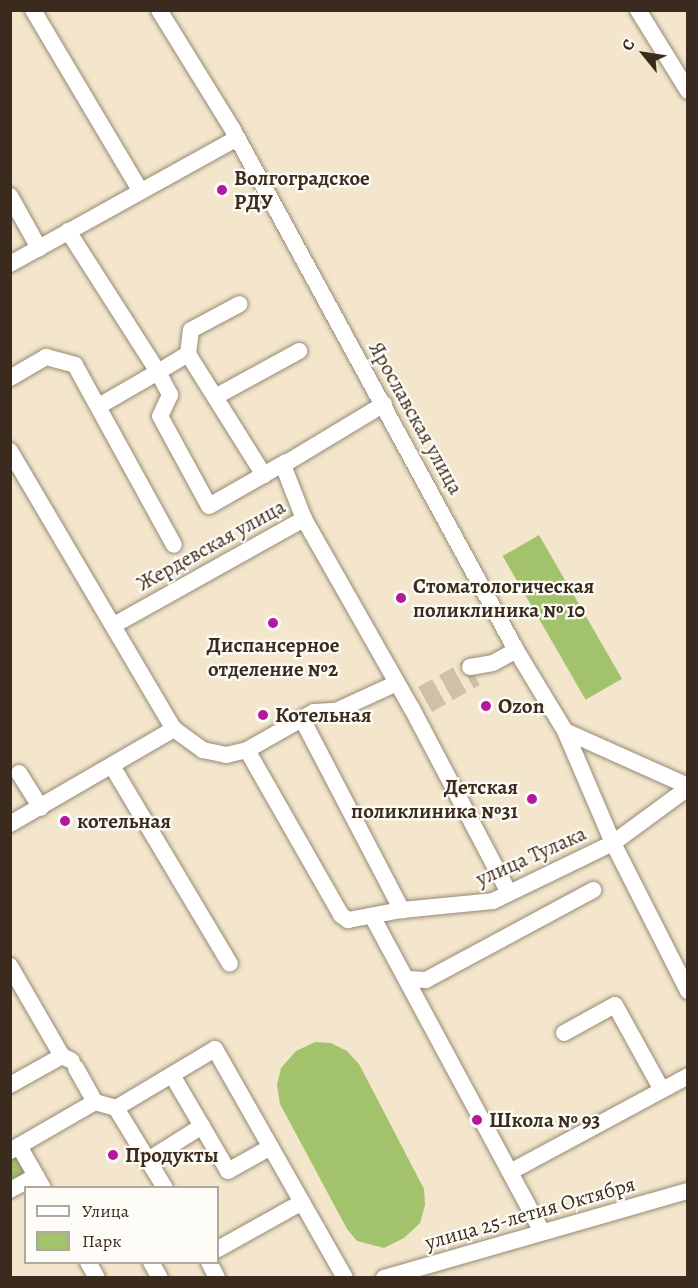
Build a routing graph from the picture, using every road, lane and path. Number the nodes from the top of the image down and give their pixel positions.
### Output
1 (33, 10) edge
2 (159, 10) edge
3 (638, 10) edge
4 (687, 91) edge
5 (237, 138) junction
6 (140, 190) junction
7 (10, 196) edge
8 (68, 231) junction
9 (39, 248) junction
10 (10, 264) edge
11 (240, 304) dead end
12 (299, 351) dead end
13 (188, 354) junction
14 (158, 372) junction
15 (10, 378) edge
16 (215, 397) junction
17 (384, 404) junction
18 (99, 406) junction
19 (10, 451) edge
20 (286, 462) junction
21 (264, 475) junction
22 (304, 519) junction
23 (174, 545) dead end
24 (114, 625) junction
25 (516, 651) junction
26 (473, 673) tunnel mouth
27 (397, 682) junction
28 (425, 700) tunnel mouth
29 (411, 707) junction
30 (302, 719) junction
31 (174, 729) junction
32 (565, 731) junction
33 (247, 750) junction
34 (112, 766) junction
35 (19, 773) dead end
36 (687, 787) edge
37 (41, 808) junction
38 (10, 824) edge
39 (613, 843) junction
40 (592, 890) dead end
41 (509, 893) junction
42 (402, 910) junction
43 (372, 916) junction
44 (230, 964) dead end
45 (10, 966) edge
46 (408, 979) junction
47 (687, 991) edge
48 (564, 1033) dead end
49 (70, 1062) junction
50 (172, 1075) junction
51 (687, 1076) edge
52 (10, 1085) edge
53 (662, 1090) junction
54 (95, 1102) junction
55 (116, 1108) junction
56 (202, 1126) junction
57 (270, 1146) junction
58 (15, 1149) edge
59 (148, 1160) junction
60 (510, 1172) junction
61 (40, 1182) edge
62 (25, 1186) edge
63 (161, 1186) edge
64 (687, 1191) edge
65 (302, 1202) junction
66 (542, 1232) junction
67 (219, 1248) edge
68 (89, 1264) edge
69 (152, 1264) edge
70 (97, 1278) edge
71 (160, 1278) edge
72 (345, 1278) edge
73 (384, 1278) edge

1 - 6 street
2 - 5 street, Ярославская улица
3 - 4 street
5 - 6 street
5 - 17 street, Ярославская улица
6 - 8 street
7 - 9 street
8 - 9 street
8 - 14 street
9 - 10 street
11 - 13 street
12 - 16 street
13 - 14 street
13 - 16 street
14 - 18 street
14 - 21 street
15 - 18 street
16 - 21 street
17 - 20 street
17 - 25 street, Ярославская улица
18 - 23 street
19 - 24 street
20 - 21 street
20 - 22 street, Жердевская улица
22 - 24 street, Жердевская улица
22 - 27 street
24 - 31 street
25 - 26 street
25 - 32 street, Ярославская улица
27 - 29 street
27 - 30 street
28 - 29 street
29 - 41 street
30 - 33 street
30 - 42 street
31 - 33 street
31 - 34 street
32 - 36 street
32 - 39 street, Ярославская улица
33 - 43 street, улица Тулака
34 - 37 street
34 - 44 street
35 - 37 street
36 - 39 street, улица Тулака
37 - 38 street
39 - 41 street, улица Тулака
39 - 47 street, Ярославская улица
40 - 46 street
41 - 42 street, улица Тулака
42 - 43 street, улица Тулака
43 - 46 street
45 - 49 street
46 - 60 street
48 - 53 street
49 - 52 street
49 - 54 street
50 - 55 street
50 - 56 street
50 - 57 street
51 - 53 street
53 - 60 street
54 - 55 street
54 - 58 street
55 - 59 street
56 - 57 street
56 - 59 street
57 - 65 street
58 - 61 street
59 - 63 street
60 - 66 street
61 - 62 street
64 - 66 street, улица 25-летия Октября
65 - 67 street
65 - 72 street
66 - 73 street, улица 25-летия Октября
68 - 70 street
69 - 71 street

